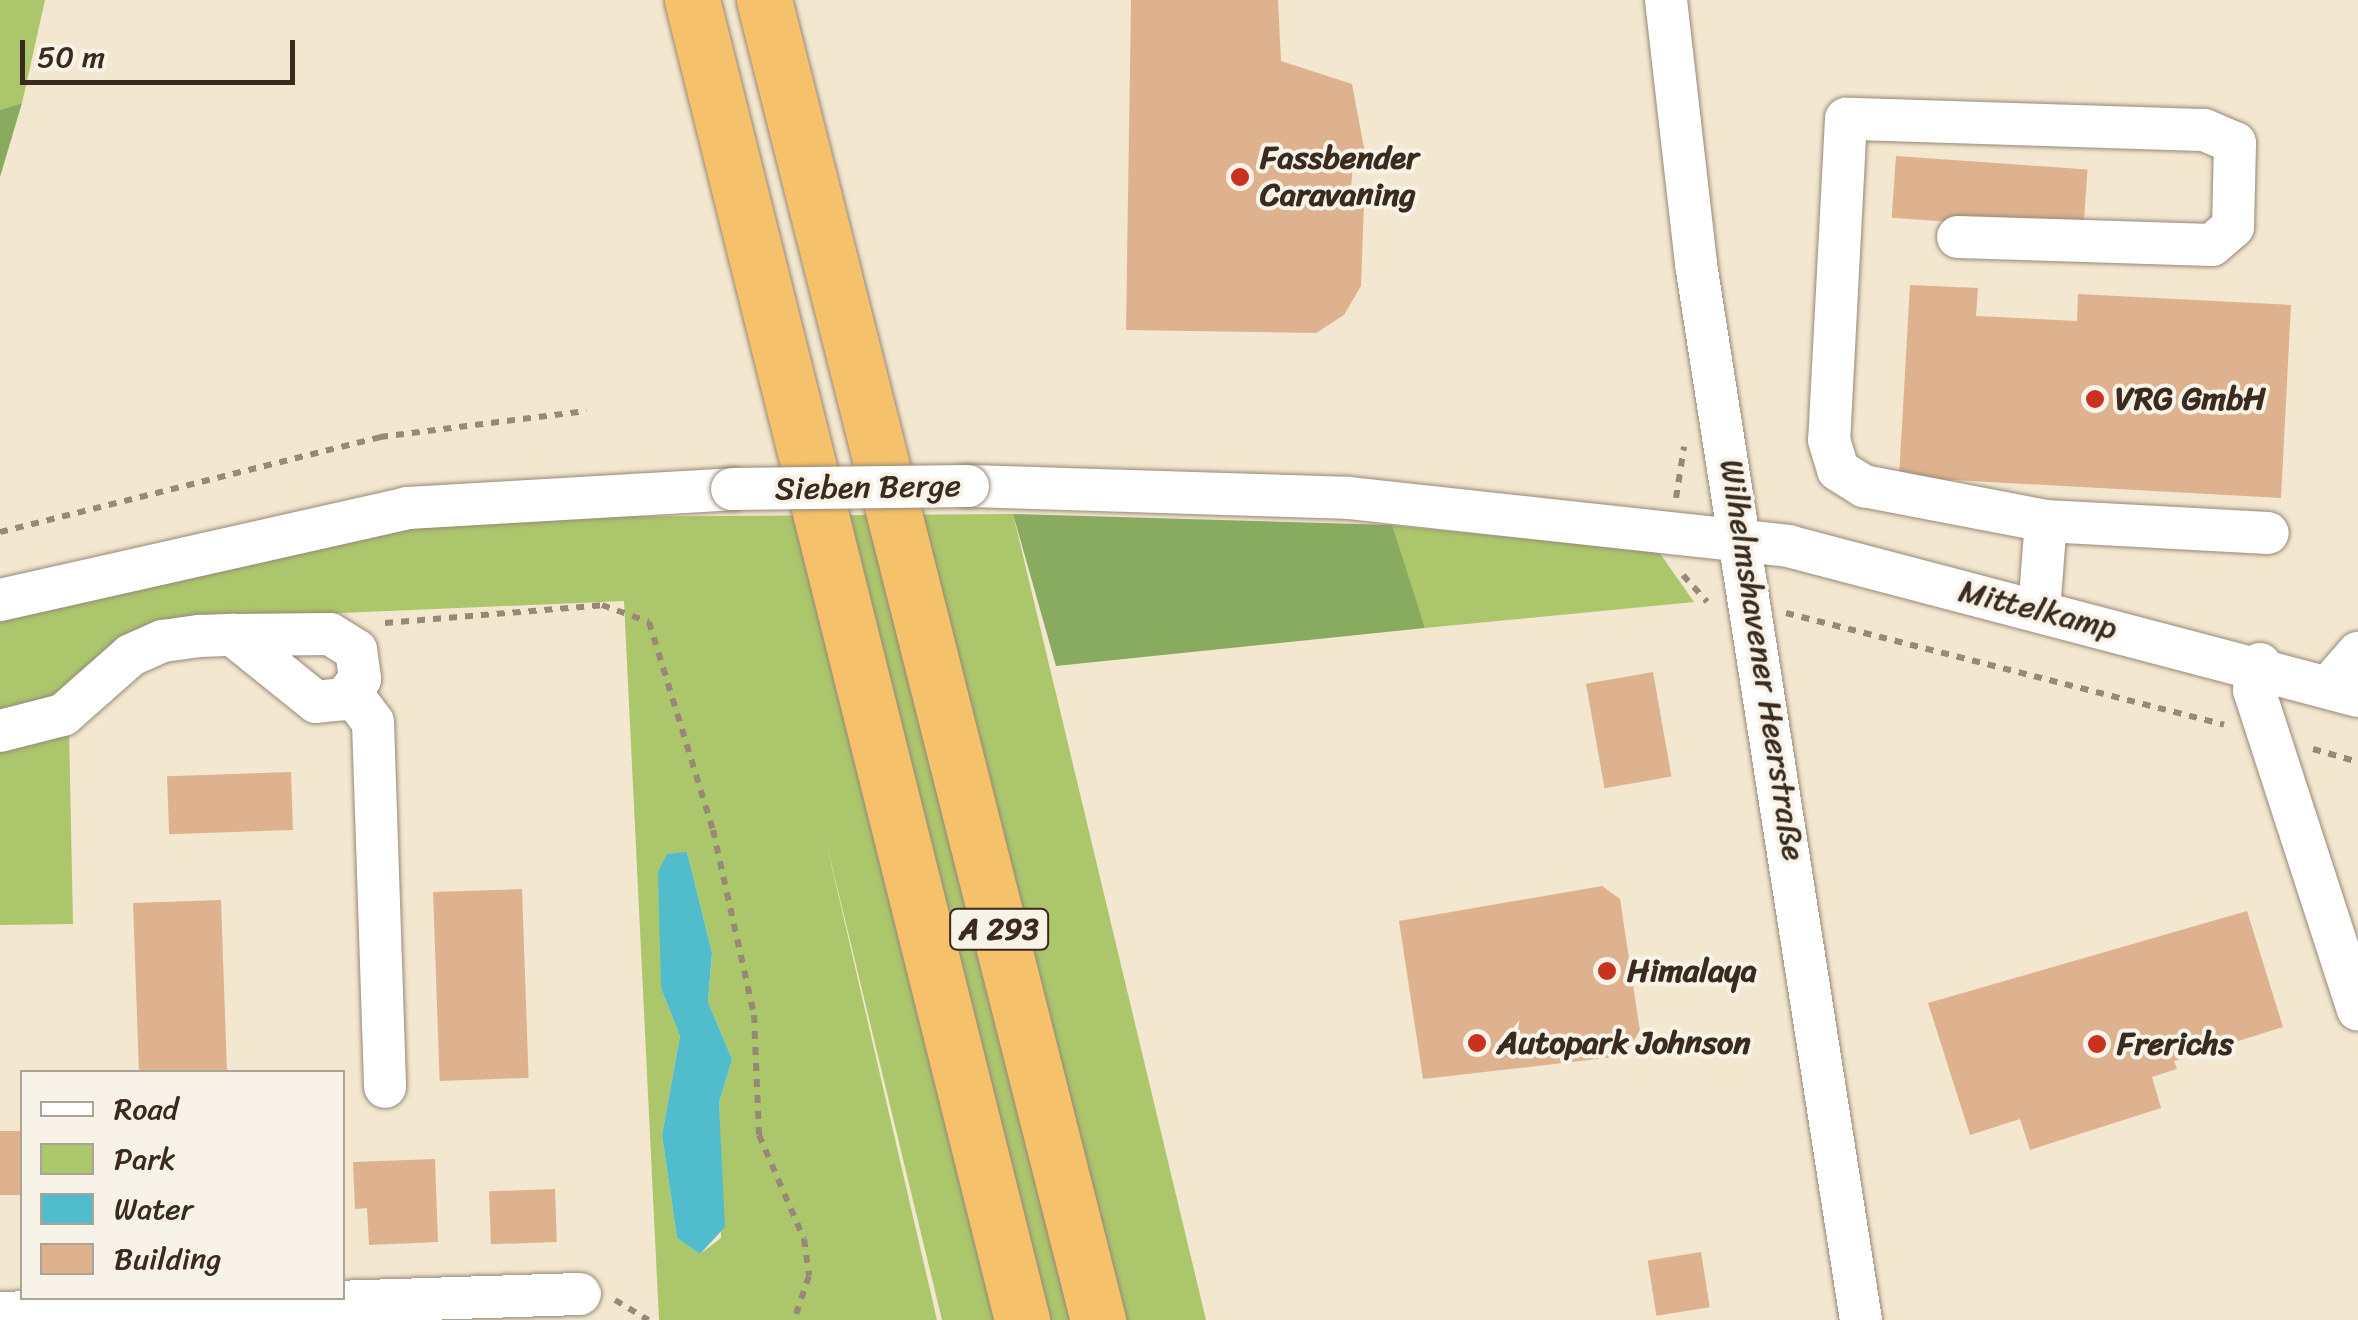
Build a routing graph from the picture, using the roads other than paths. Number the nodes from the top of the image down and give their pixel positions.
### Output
1 (692, 0) edge
2 (764, 0) edge
3 (1666, 0) edge
4 (1958, 237) dead end
5 (2046, 521) junction
6 (2268, 533) dead end
7 (1746, 540) junction
8 (0, 600) edge
9 (2039, 611) junction
10 (233, 636) junction
11 (2358, 653) edge
12 (2260, 664) junction
13 (2344, 691) edge
14 (351, 693) junction
15 (0, 731) edge
16 (2358, 1010) edge
17 (385, 1087) dead end
18 (580, 1294) dead end
19 (0, 1313) edge
20 (346, 1313) edge
21 (1022, 1320) edge
22 (1098, 1320) edge
23 (1861, 1320) edge

1 - 21 highway, A 293
2 - 22 highway, A 293
3 - 7 street, Wilhelmshavener Heerstraße
4 - 5 street
5 - 6 street
5 - 9 street
7 - 8 street, Sieben Berge, bridge
7 - 9 street, Mittelkamp
7 - 23 street, Wilhelmshavener Heerstraße
9 - 12 street, Mittelkamp
10 - 14 street
10 - 14 street
10 - 15 street
11 - 13 street, Mittelkamp
12 - 13 street, Mittelkamp
12 - 16 street
14 - 17 street
18 - 20 street
19 - 20 street

